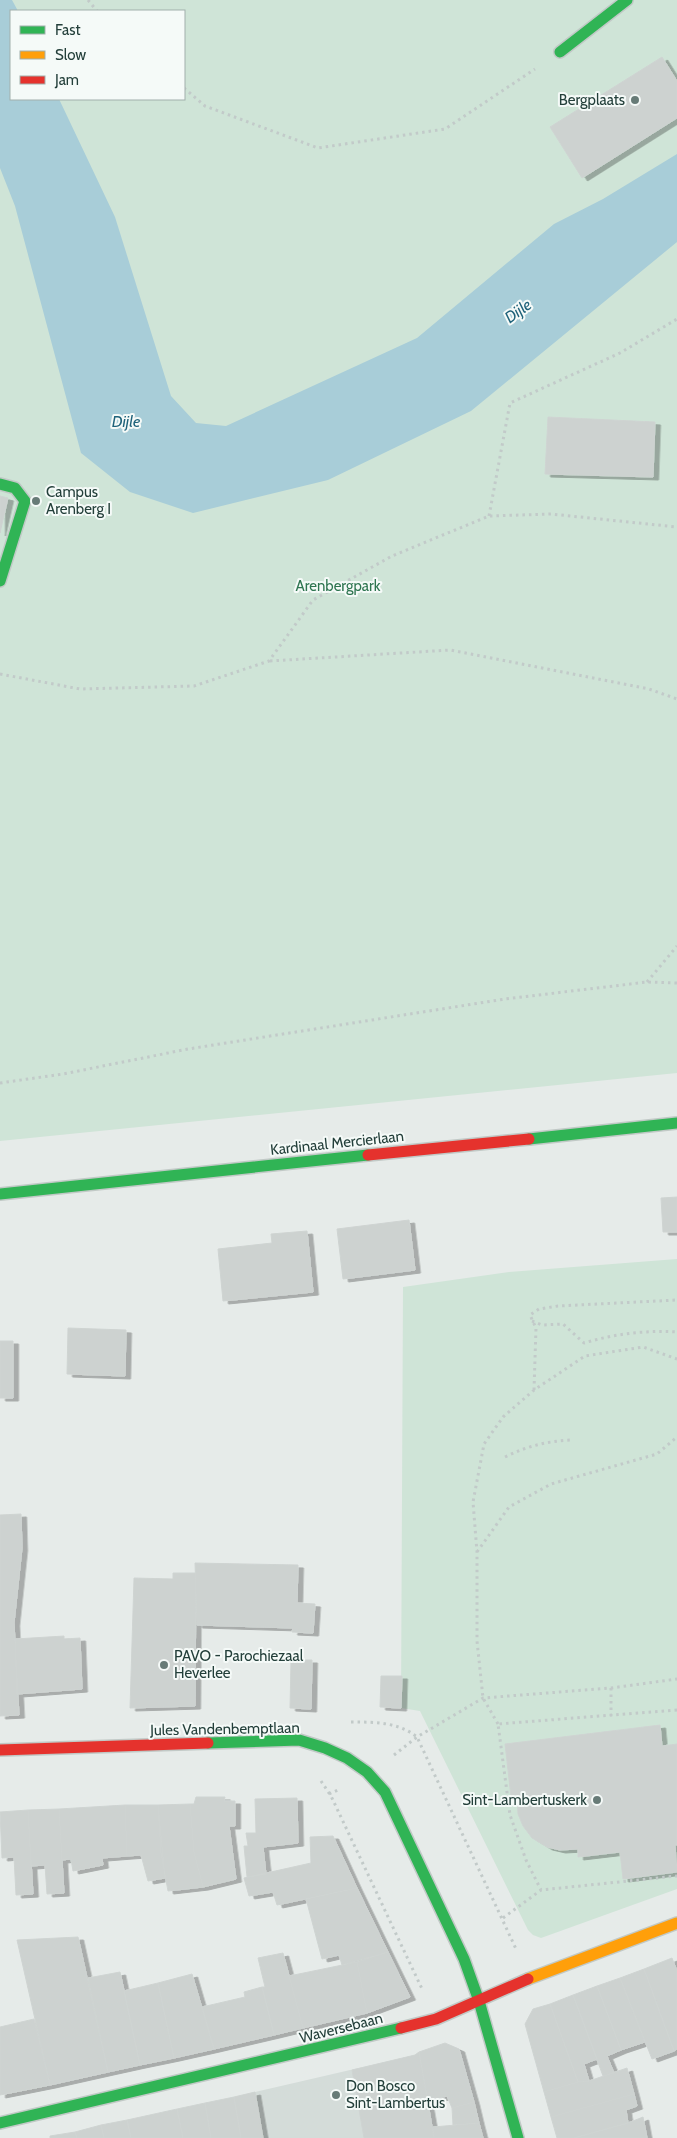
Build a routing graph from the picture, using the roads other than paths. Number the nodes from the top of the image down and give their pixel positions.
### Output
1 (627, 0) edge
2 (560, 52) road end
3 (0, 484) edge
4 (0, 581) edge
5 (677, 1123) edge
6 (0, 1194) edge
7 (0, 1750) edge
8 (677, 1923) edge
9 (478, 2001) junction
10 (0, 2123) edge
11 (518, 2138) edge

1 - 2 street
3 - 4 street
5 - 6 street, Kardinaal Mercierlaan
7 - 9 street, Jules Vandenbemptlaan
8 - 9 street, Waversebaan
9 - 10 street, Waversebaan
9 - 11 street, Jules Vandenbemptlaan

